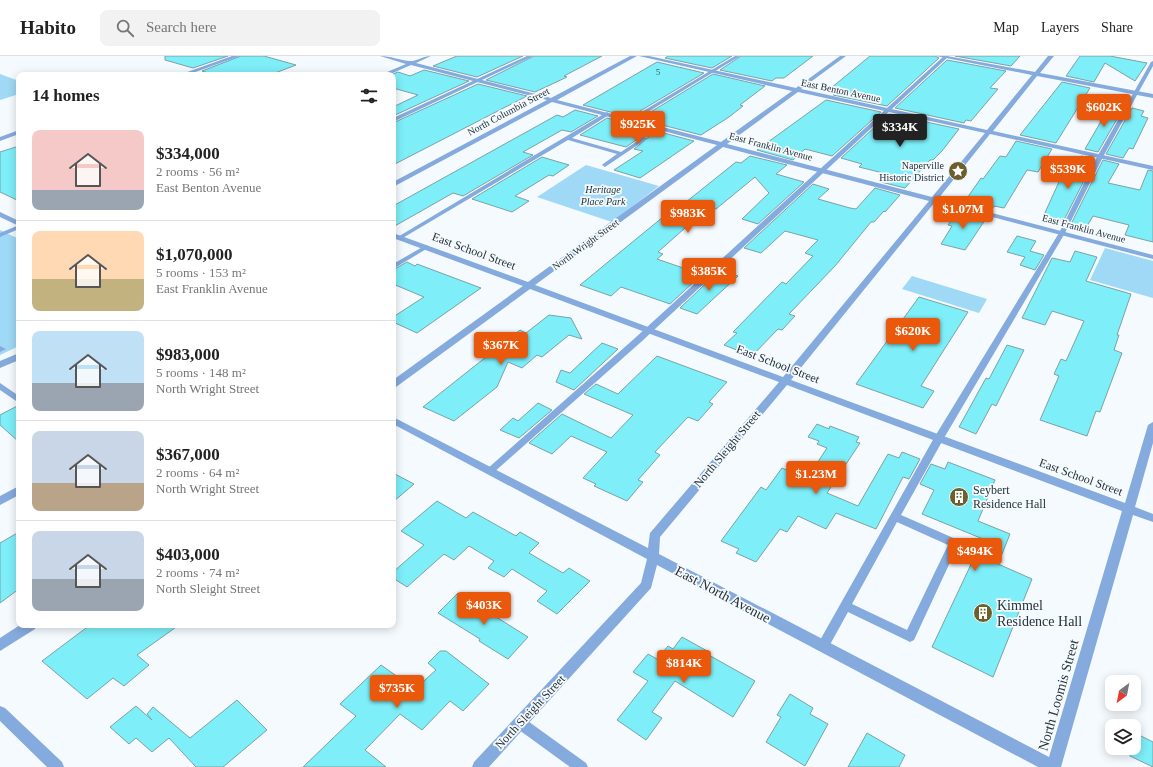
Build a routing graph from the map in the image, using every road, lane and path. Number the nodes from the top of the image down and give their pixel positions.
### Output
1 (237, 56) edge
2 (383, 56) edge
3 (428, 56) edge
4 (531, 56) edge
5 (634, 56) edge
6 (642, 56) edge
7 (738, 56) edge
8 (842, 56) edge
9 (944, 56) edge
10 (1051, 56) edge
11 (1153, 62) edge
12 (410, 63) junction
13 (191, 72) edge
14 (390, 72) edge
15 (713, 72) junction
16 (1037, 74) junction
17 (477, 81) junction
18 (797, 90) junction
19 (1136, 93) junction
20 (1153, 96) edge
21 (551, 100) junction
22 (888, 110) junction
23 (607, 114) junction
24 (396, 119) edge
25 (631, 120) junction
26 (989, 132) junction
27 (16, 133) edge
28 (567, 138) junction
29 (646, 138) dead end
30 (0, 139) edge
31 (724, 144) junction
32 (622, 154) junction
33 (1100, 157) junction
34 (605, 165) dead end
35 (1153, 168) edge
36 (824, 171) junction
37 (396, 183) edge
38 (933, 199) junction
39 (0, 214) edge
40 (16, 223) edge
41 (16, 227) edge
42 (1062, 233) junction
43 (0, 235) edge
44 (396, 236) edge
45 (426, 247) junction
46 (1153, 257) edge
47 (396, 265) edge
48 (529, 286) junction
49 (648, 330) junction
50 (16, 357) edge
51 (0, 365) edge
52 (784, 381) junction
53 (396, 383) edge
54 (0, 386) edge
55 (16, 398) edge
56 (396, 422) edge
57 (1153, 425) edge
58 (939, 438) junction
59 (490, 471) junction
60 (16, 492) edge
61 (0, 501) edge
62 (1128, 509) junction
63 (895, 517) junction
64 (1153, 518) edge
65 (653, 557) junction
66 (846, 606) junction
67 (26, 628) edge
68 (0, 645) edge
69 (823, 646) junction
70 (0, 712) edge
71 (520, 723) junction
72 (57, 767) edge
73 (479, 767) edge
74 (581, 767) edge
75 (1053, 767) edge

1 - 13 street
2 - 12 street, East Franklin Avenue
3 - 12 street
4 - 17 lane
5 - 21 street, North Columbia Street
6 - 15 street, East Benton Avenue
7 - 15 lane
8 - 18 street, North Wright Street
9 - 16 street
9 - 22 lane
10 - 16 street, North Sleight Street
11 - 19 lane
12 - 14 street
12 - 17 street, East Franklin Avenue
15 - 18 street, East Benton Avenue
15 - 25 lane
16 - 19 street
16 - 26 street, North Sleight Street
17 - 21 street, East Franklin Avenue
17 - 24 lane
18 - 22 street, East Benton Avenue
18 - 31 street, North Wright Street
19 - 20 street
19 - 33 lane
21 - 23 street, East Franklin Avenue
21 - 37 street, North Columbia Street
22 - 26 street, East Benton Avenue
22 - 36 lane
23 - 25 street, East Franklin Avenue
23 - 28 lane
25 - 31 street, East Franklin Avenue
26 - 33 street, East Benton Avenue
26 - 38 street, North Sleight Street
27 - 30 street
28 - 32 lane
28 - 44 lane
29 - 32 lane
31 - 36 street, East Franklin Avenue
31 - 48 street, North Wright Street
32 - 34 lane
33 - 35 street, East Benton Avenue
33 - 42 lane
36 - 38 street, East Franklin Avenue
36 - 49 lane
38 - 42 street, East Franklin Avenue
38 - 52 street, North Sleight Street
39 - 40 street
41 - 43 lane
42 - 46 street, East Franklin Avenue
42 - 58 lane
44 - 45 street, East School Street
45 - 47 lane
45 - 48 street, East School Street
48 - 49 street, East School Street
48 - 53 street, North Wright Street
49 - 52 street, East School Street
49 - 59 lane
50 - 51 street
52 - 58 street, East School Street
52 - 65 street, North Sleight Street
54 - 55 lane
56 - 59 street, East North Avenue
57 - 62 street, North Loomis Street
58 - 62 street, East School Street
58 - 63 lane
59 - 65 street, East North Avenue
60 - 61 lane
62 - 64 street, East School Street
62 - 75 street, North Loomis Street
63 - 66 lane
63 - 66 lane
65 - 69 street, East North Avenue
65 - 71 street, North Sleight Street
66 - 69 lane
67 - 68 street
69 - 75 street, East North Avenue
70 - 72 street
71 - 73 street, North Sleight Street
71 - 74 lane

